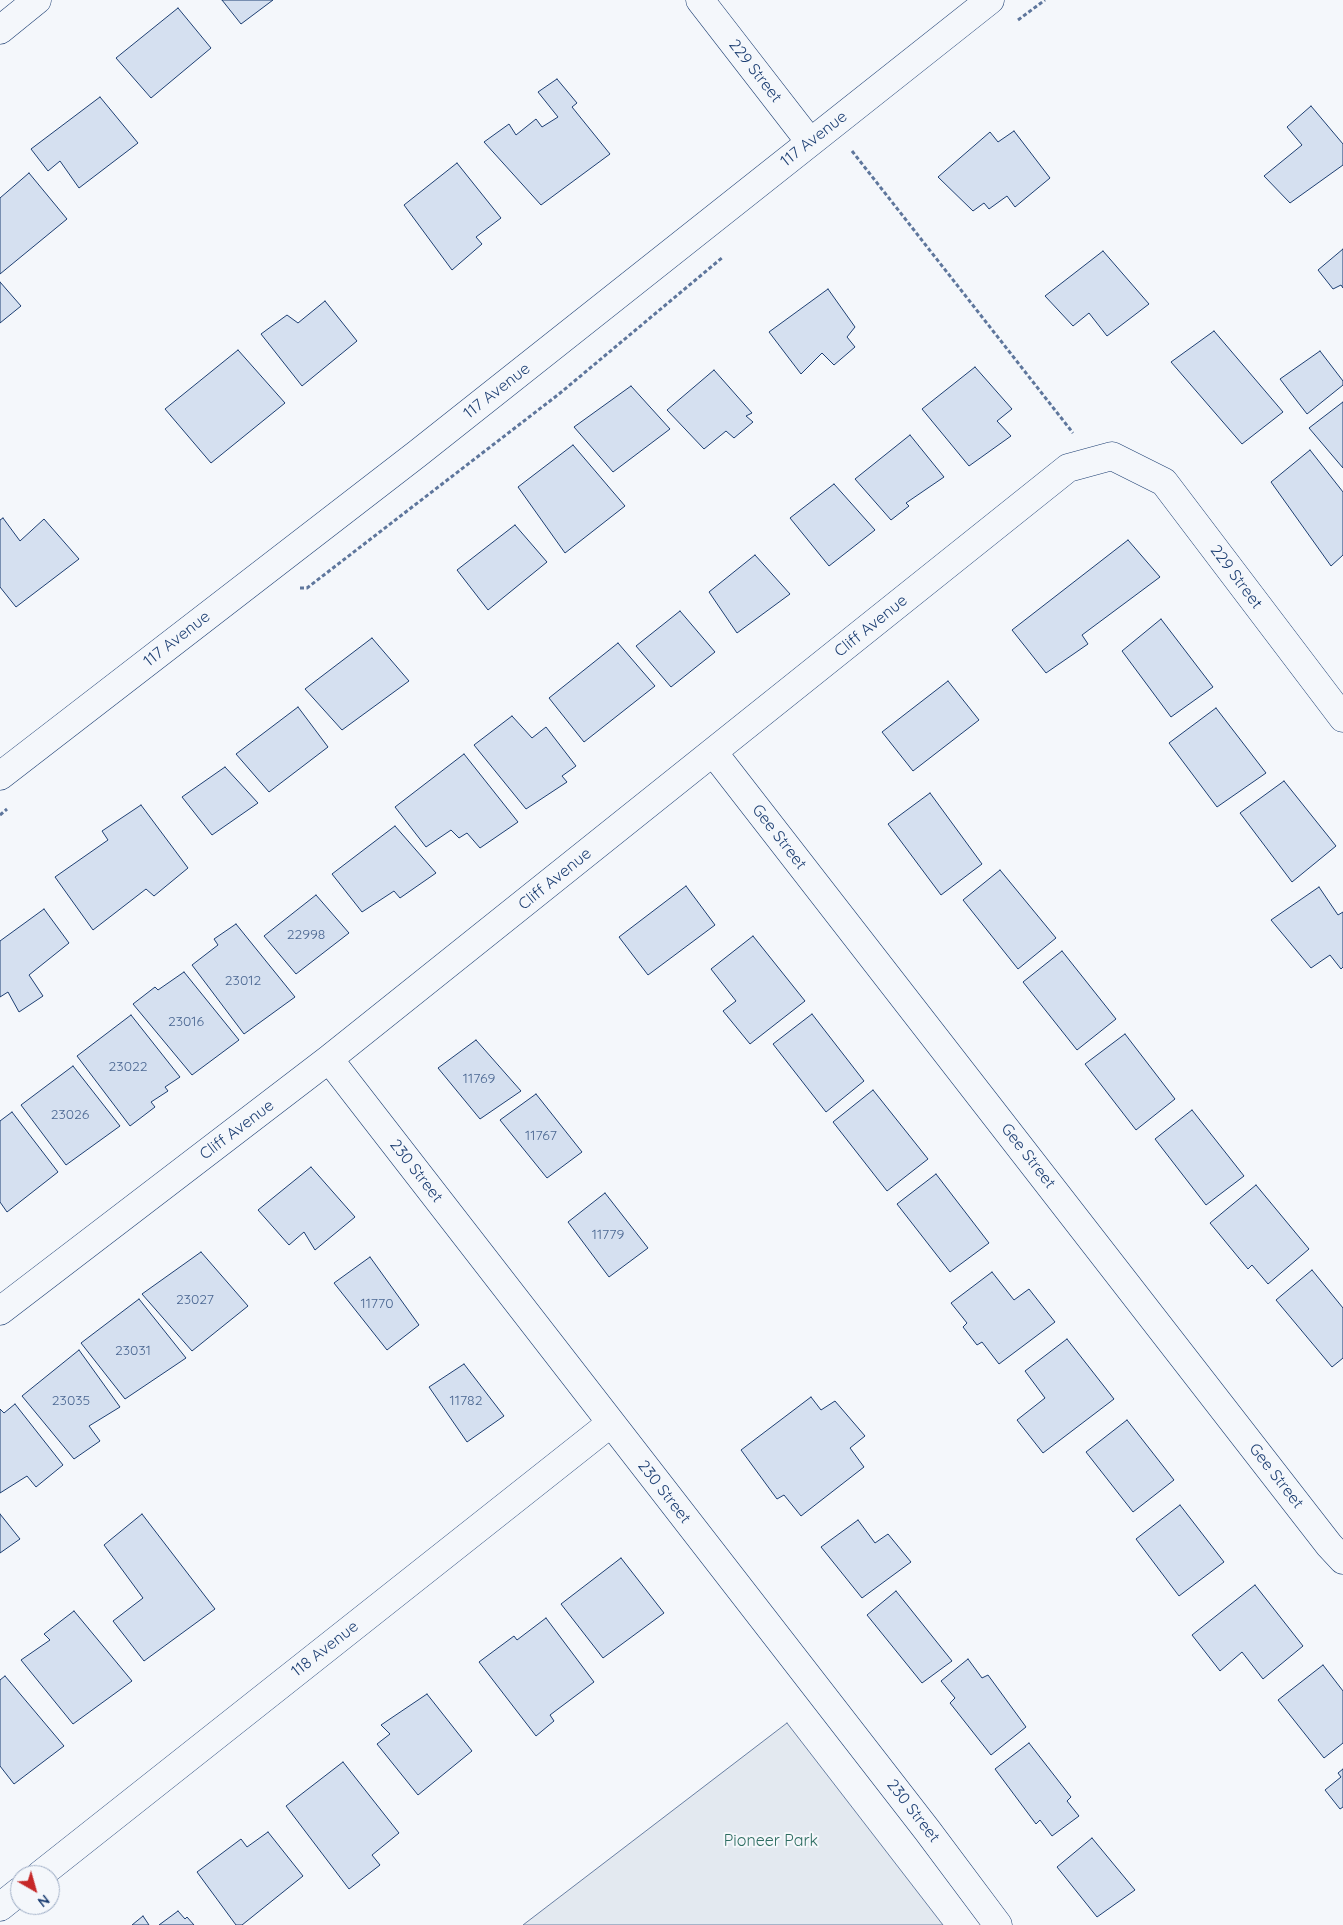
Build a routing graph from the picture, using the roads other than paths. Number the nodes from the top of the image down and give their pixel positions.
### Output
1 (37, 0) edge
2 (700, 0) edge
3 (990, 0) edge
4 (0, 30) edge
5 (810, 142) junction
6 (1100, 460) joint
7 (1343, 718) edge
8 (714, 752) junction
9 (0, 776) edge
10 (329, 1059) junction
11 (0, 1311) edge
12 (610, 1423) junction
13 (1343, 1560) edge
14 (53, 1865) edge
15 (10, 1899) edge
16 (0, 1907) edge
17 (998, 1925) edge

1 - 4 street
2 - 5 street, 229 Street
3 - 5 street, 117 Avenue
5 - 9 street, 117 Avenue
6 - 7 street, 229 Street
6 - 8 street, Cliff Avenue
8 - 10 street, Cliff Avenue
8 - 13 street, Gee Street
10 - 11 street, Cliff Avenue
10 - 12 street, 230 Street
12 - 14 street, 118 Avenue
12 - 17 street, 230 Street
15 - 16 street

